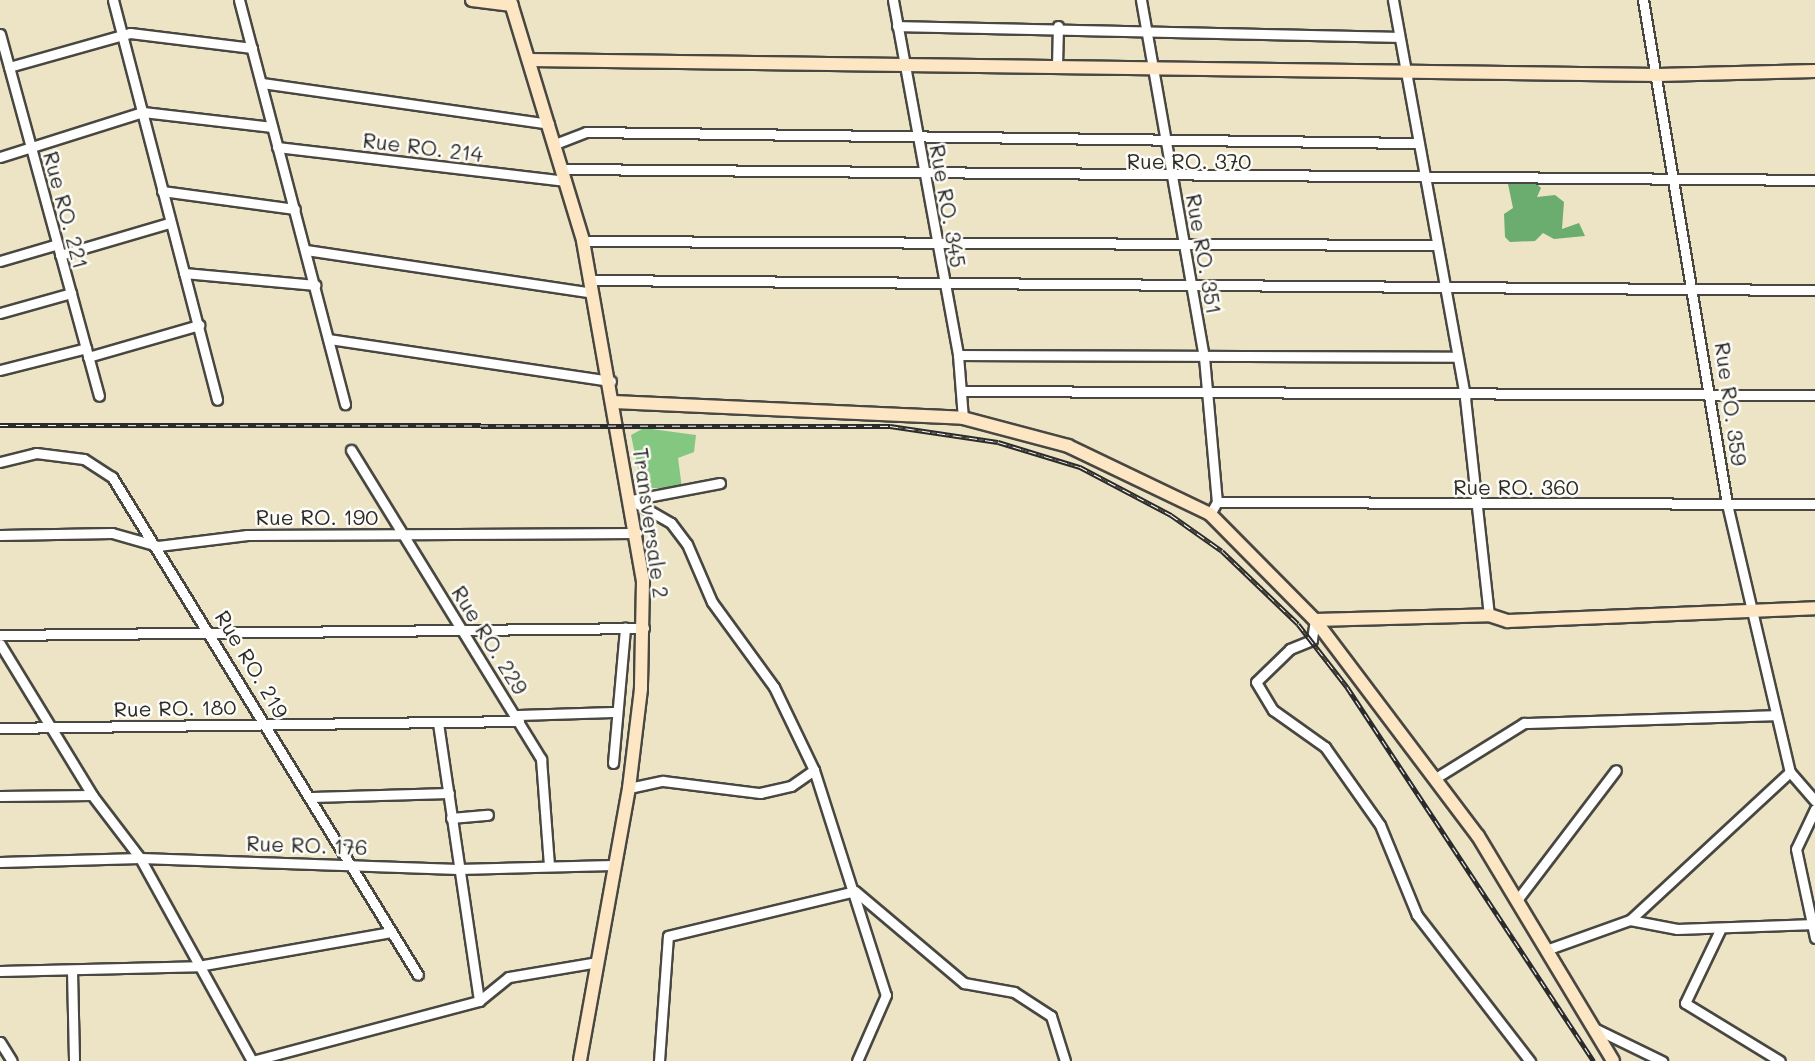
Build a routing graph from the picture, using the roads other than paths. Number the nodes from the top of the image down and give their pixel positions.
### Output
1 (113, 0) edge
2 (239, 0) edge
3 (472, 0) edge
4 (892, 0) edge
5 (1141, 0) edge
6 (1392, 0) edge
7 (1643, 0) edge
8 (511, 3) edge
9 (897, 26) junction
10 (1058, 26) junction
11 (1146, 30) junction
12 (0, 34) edge
13 (122, 35) junction
14 (1398, 37) junction
15 (252, 48) junction
16 (530, 60) junction
17 (903, 63) junction
18 (1057, 66) junction
19 (9, 68) junction
20 (1152, 68) junction
21 (1815, 71) edge
22 (1402, 72) junction
23 (1658, 75) junction
24 (262, 83) junction
25 (143, 112) junction
26 (549, 124) junction
27 (272, 127) junction
28 (917, 132) junction
29 (1165, 138) junction
30 (1417, 143) junction
31 (555, 144) junction
32 (277, 147) junction
33 (31, 149) junction
34 (0, 157) edge
35 (564, 175) junction
36 (927, 176) junction
37 (1173, 178) junction
38 (1423, 179) junction
39 (1815, 180) edge
40 (1678, 182) junction
41 (162, 191) junction
42 (295, 209) junction
43 (169, 223) junction
44 (583, 241) junction
45 (938, 243) junction
46 (58, 244) junction
47 (1434, 245) junction
48 (1186, 248) junction
49 (306, 250) junction
50 (61, 255) junction
51 (0, 261) edge
52 (184, 273) junction
53 (590, 280) junction
54 (944, 284) junction
55 (315, 285) junction
56 (1192, 285) junction
57 (1441, 287) junction
58 (1815, 290) edge
59 (1696, 292) junction
60 (71, 293) junction
61 (593, 293) junction
62 (0, 313) edge
63 (199, 325) junction
64 (329, 340) junction
65 (87, 352) junction
66 (958, 355) junction
67 (1204, 357) junction
68 (1456, 358) junction
69 (0, 370) edge
70 (611, 380) junction
71 (963, 391) junction
72 (1209, 395) junction
73 (1815, 395) edge
74 (99, 396) dead end
75 (1713, 397) junction
76 (1465, 398) junction
77 (217, 400) dead end
78 (614, 402) junction
79 (345, 404) dead end
80 (963, 418) junction
81 (351, 450) dead end
82 (0, 463) edge
83 (720, 483) dead end
84 (631, 500) junction
85 (1217, 502) junction
86 (1727, 504) junction
87 (1815, 504) edge
88 (1480, 505) junction
89 (1210, 514) junction
90 (637, 533) junction
91 (0, 534) edge
92 (403, 534) junction
93 (158, 546) junction
94 (1751, 608) junction
95 (1815, 608) edge
96 (1489, 615) junction
97 (1315, 620) junction
98 (210, 628) junction
99 (625, 628) junction
100 (644, 628) junction
101 (464, 630) junction
102 (0, 635) edge
103 (0, 644) edge
104 (617, 712) junction
105 (1776, 715) junction
106 (517, 718) junction
107 (438, 723) junction
108 (267, 725) junction
109 (51, 727) junction
110 (0, 728) edge
111 (613, 763) dead end
112 (814, 770) junction
113 (1616, 770) dead end
114 (1790, 772) junction
115 (1434, 779) junction
116 (629, 788) junction
117 (449, 793) junction
118 (92, 795) junction
119 (0, 796) edge
120 (312, 797) junction
121 (1814, 801) edge
122 (488, 815) dead end
123 (451, 818) junction
124 (140, 858) junction
125 (0, 862) edge
126 (352, 865) junction
127 (549, 865) junction
128 (613, 865) junction
129 (458, 869) junction
130 (855, 891) junction
131 (1517, 900) junction
132 (1630, 920) junction
133 (1813, 924) edge
134 (1720, 930) junction
135 (391, 932) junction
136 (1815, 937) edge
137 (1546, 950) junction
138 (598, 962) junction
139 (198, 967) junction
140 (0, 971) edge
141 (72, 971) junction
142 (418, 975) dead end
143 (479, 1001) junction
144 (1593, 1028) junction
145 (1, 1046) edge
146 (12, 1061) edge
147 (74, 1061) edge
148 (252, 1061) edge
149 (580, 1061) edge
150 (659, 1061) edge
151 (857, 1061) edge
152 (1065, 1061) edge
153 (1530, 1061) edge
154 (1613, 1061) edge
155 (1662, 1061) edge
156 (1780, 1061) edge

1 - 13 street
2 - 15 street
3 - 8 street
4 - 9 street, Rue RO. 345
5 - 11 street, Rue RO. 351
6 - 14 street
7 - 23 street, Rue RO. 359
8 - 16 street, Transversale 2
9 - 10 street
9 - 17 street, Rue RO. 345
10 - 11 street
10 - 18 street
11 - 14 street
11 - 20 street, Rue RO. 351
12 - 19 street, Rue RO. 221
13 - 15 street
13 - 19 street
13 - 25 street
14 - 22 street
15 - 24 street
16 - 17 street
16 - 26 street, Transversale 2
17 - 18 street
17 - 28 street, Rue RO. 345
18 - 20 street
19 - 33 street, Rue RO. 221
20 - 22 street
20 - 29 street, Rue RO. 351
21 - 23 street
22 - 23 street
22 - 30 street
23 - 40 street, Rue RO. 359
24 - 26 street
24 - 27 street
25 - 27 street
25 - 33 street
25 - 41 street
26 - 31 street, Transversale 2
27 - 32 street
28 - 29 street
28 - 31 street
28 - 36 street, Rue RO. 345
29 - 30 street
29 - 37 street, Rue RO. 351
30 - 38 street
31 - 35 street, Transversale 2
32 - 35 street, Rue RO. 214
32 - 42 street
33 - 34 street
33 - 46 street, Rue RO. 221
35 - 36 street, Rue RO. 370
35 - 44 street, Transversale 2
36 - 37 street, Rue RO. 370
36 - 45 street, Rue RO. 345
37 - 38 street, Rue RO. 370
37 - 48 street, Rue RO. 351
38 - 40 street, Rue RO. 370
38 - 47 street
39 - 40 street, Rue RO. 370
40 - 59 street, Rue RO. 359
41 - 42 street
41 - 43 street
42 - 49 street
43 - 50 street
43 - 52 street
44 - 45 street
44 - 53 street, Transversale 2
45 - 48 street
45 - 54 street, Rue RO. 345
46 - 50 street, Rue RO. 221
46 - 51 street
47 - 48 street
47 - 57 street
48 - 56 street, Rue RO. 351
49 - 55 street
49 - 61 street
50 - 60 street, Rue RO. 221
52 - 55 street
52 - 63 street
53 - 54 street
53 - 61 street, Transversale 2
54 - 56 street
54 - 66 street, Rue RO. 345
55 - 64 street
56 - 57 street
56 - 67 street, Rue RO. 351
57 - 59 street
57 - 68 street
58 - 59 street
59 - 75 street, Rue RO. 359
60 - 62 street
60 - 65 street, Rue RO. 221
61 - 70 street, Transversale 2
63 - 65 street
63 - 77 street
64 - 70 street
64 - 79 street
65 - 69 street
65 - 74 street, Rue RO. 221
66 - 67 street
66 - 71 street, Rue RO. 345
67 - 68 street
67 - 72 street, Rue RO. 351
68 - 76 street
70 - 78 street, Transversale 2
71 - 72 street
71 - 80 street, Rue RO. 345
72 - 76 street
72 - 85 street, Rue RO. 351
73 - 75 street
75 - 76 street
75 - 86 street, Rue RO. 359
76 - 88 street
78 - 80 street
78 - 84 street, Transversale 2
80 - 89 street
81 - 92 street, Rue RO. 229
82 - 93 street, Rue RO. 219
83 - 84 street
84 - 90 street, Transversale 2
84 - 112 street
85 - 88 street, Rue RO. 360
85 - 89 street
86 - 87 street, Rue RO. 360
86 - 88 street, Rue RO. 360
86 - 94 street, Rue RO. 359
88 - 96 street
89 - 97 street
90 - 92 street, Rue RO. 190
90 - 100 street, Transversale 2
91 - 93 street, Rue RO. 190
92 - 93 street, Rue RO. 190
92 - 101 street, Rue RO. 229
93 - 98 street, Rue RO. 219
94 - 95 street
94 - 96 street
94 - 105 street, Rue RO. 359
96 - 97 street
97 - 115 street
97 - 153 street
98 - 101 street
98 - 102 street
98 - 108 street, Rue RO. 219
99 - 100 street
99 - 101 street
99 - 104 street
100 - 116 street, Transversale 2
101 - 106 street, Rue RO. 229
103 - 109 street
104 - 106 street, Rue RO. 180
104 - 111 street
105 - 114 street, Rue RO. 359
105 - 115 street
106 - 107 street, Rue RO. 180
106 - 127 street, Rue RO. 229
107 - 108 street, Rue RO. 180
107 - 117 street
108 - 109 street, Rue RO. 180
108 - 120 street, Rue RO. 219
109 - 110 street, Rue RO. 180
109 - 118 street
112 - 116 street
112 - 130 street
113 - 131 street
114 - 121 street, Rue RO. 359
114 - 132 street
115 - 131 street
116 - 128 street, Transversale 2
117 - 120 street
117 - 123 street
118 - 119 street
118 - 124 street
120 - 126 street, Rue RO. 219
121 - 133 street
122 - 123 street
123 - 129 street
124 - 125 street, Rue RO. 176
124 - 126 street, Rue RO. 176
124 - 139 street
126 - 129 street, Rue RO. 176
126 - 135 street, Rue RO. 219
127 - 128 street, Rue RO. 176
127 - 129 street, Rue RO. 176
128 - 138 street, Transversale 2
129 - 143 street
130 - 150 street
130 - 151 street
130 - 152 street
131 - 137 street
132 - 134 street
132 - 137 street
133 - 134 street
133 - 136 street
134 - 156 street
135 - 139 street
135 - 142 street, Rue RO. 219
137 - 144 street
138 - 143 street
138 - 149 street, Transversale 2
139 - 141 street
139 - 148 street
140 - 141 street
141 - 147 street
143 - 148 street
144 - 154 street
144 - 155 street
145 - 146 street

